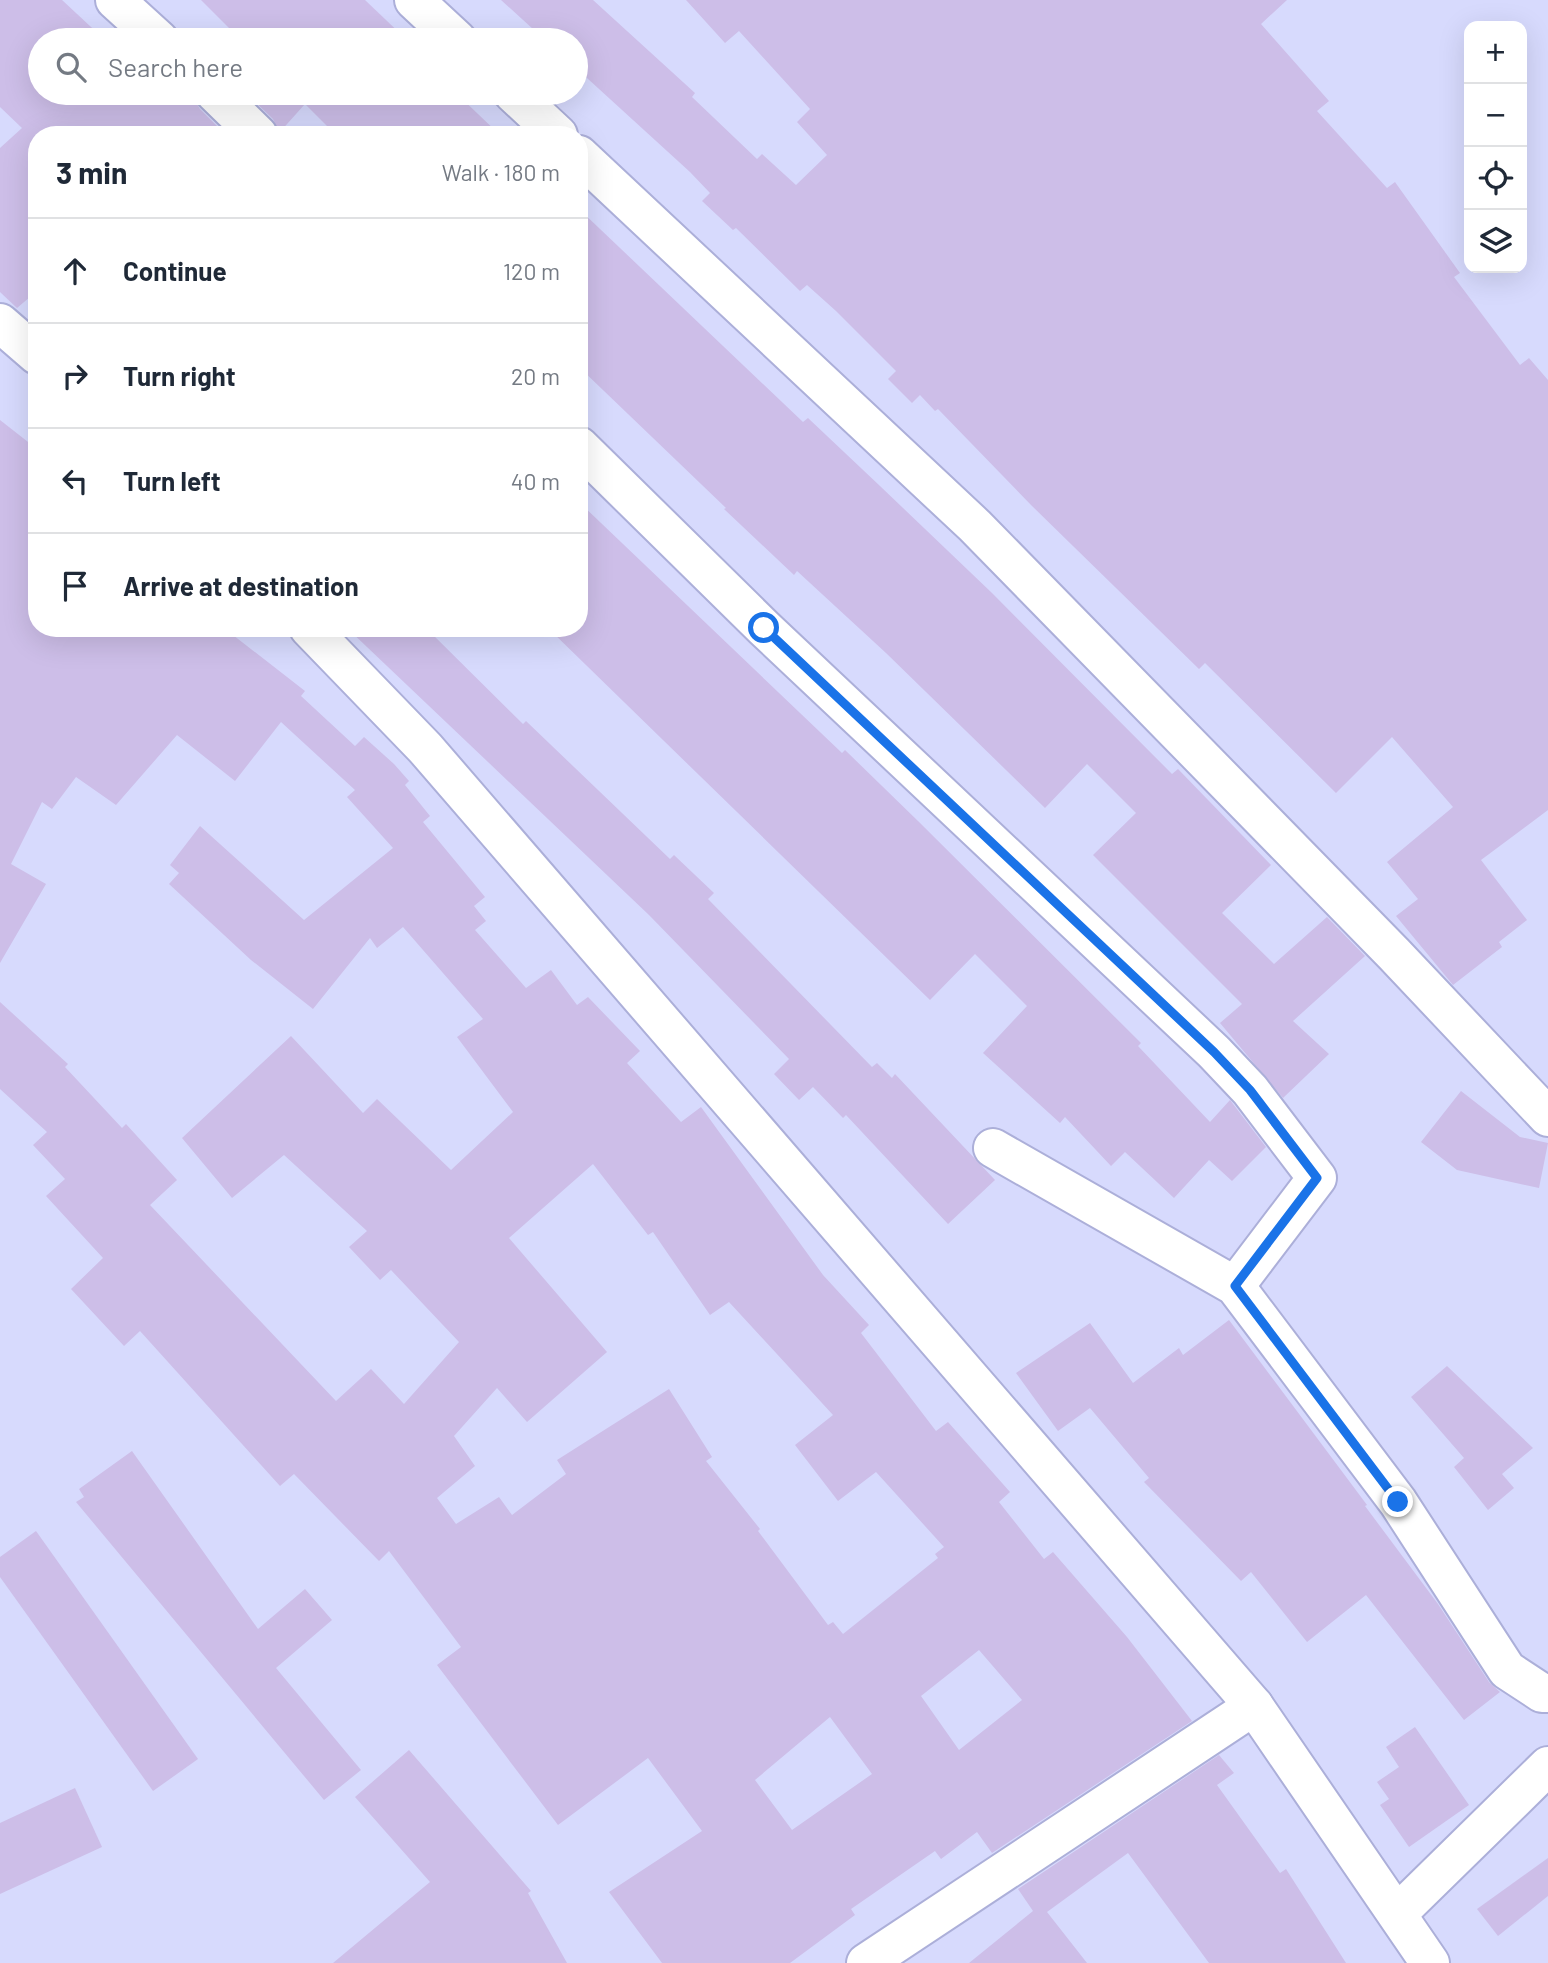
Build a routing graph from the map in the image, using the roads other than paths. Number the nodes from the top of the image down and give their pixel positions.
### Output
1 (115, 0) edge
2 (414, 0) edge
3 (146, 28) edge
4 (444, 28) edge
5 (227, 105) edge
6 (526, 105) edge
7 (249, 126) edge
8 (548, 126) edge
9 (588, 163) edge
10 (0, 323) edge
11 (28, 347) edge
12 (588, 455) edge
13 (318, 637) edge
14 (1548, 1117) edge
15 (993, 1148) dead end
16 (1235, 1286) junction
17 (1546, 1702) edge
18 (1254, 1706) junction
19 (1548, 1766) edge
20 (1396, 1914) junction
21 (866, 1963) edge
22 (1430, 1963) edge

1 - 3 street
2 - 4 street
5 - 7 street
6 - 8 street
9 - 14 street
10 - 11 street
12 - 16 street
13 - 18 street
15 - 16 street
16 - 17 street
18 - 20 street
18 - 21 street
19 - 20 street
20 - 22 street

